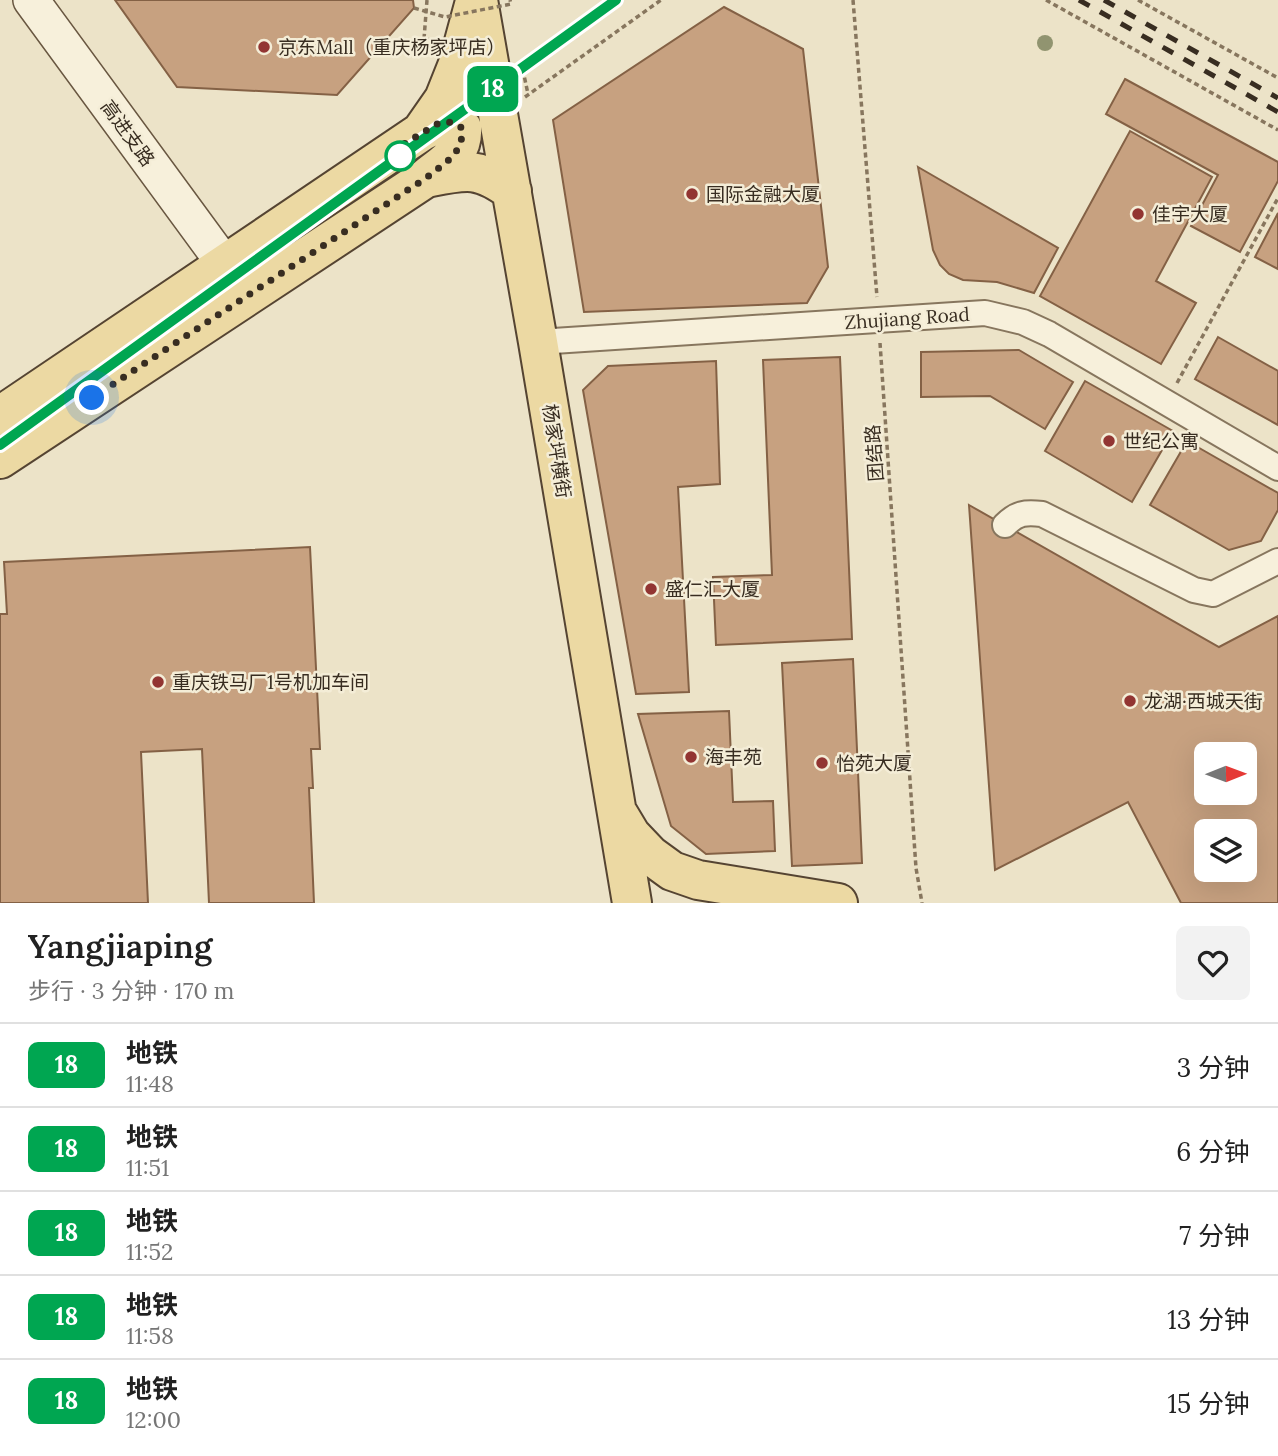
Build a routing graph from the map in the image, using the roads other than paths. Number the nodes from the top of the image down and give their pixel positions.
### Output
1 (30, 0) edge
2 (60, 0) edge
3 (466, 6) edge
4 (421, 132) junction
5 (426, 178) junction
6 (512, 191) junction
7 (235, 260) junction
8 (538, 342) junction
9 (0, 416) edge
10 (0, 459) edge
11 (1278, 468) edge
12 (1005, 525) dead end
13 (1278, 561) edge
14 (616, 811) junction
15 (632, 903) edge
16 (838, 903) edge

1 - 7 street, 高进支路
2 - 7 street, 高进支路
3 - 4 main road
3 - 6 main road, 杨家坪横街
4 - 5 main road
4 - 7 main road
5 - 6 main road
5 - 10 main road
6 - 8 main road, 杨家坪横街
7 - 9 main road
8 - 11 street, Zhujiang Road
8 - 14 main road, 杨家坪横街
12 - 13 street
14 - 15 main road, 杨家坪横街
14 - 16 main road

